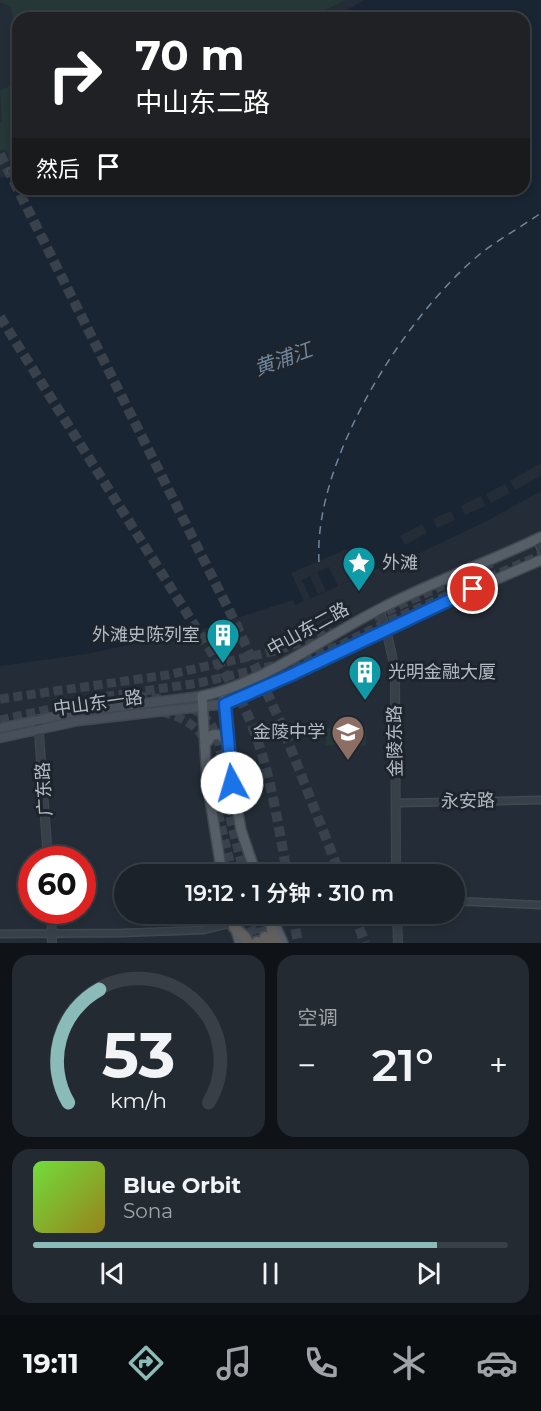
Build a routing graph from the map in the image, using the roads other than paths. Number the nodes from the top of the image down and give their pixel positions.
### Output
1 (539, 538) edge
2 (541, 550) edge
3 (541, 560) edge
4 (379, 609) junction
5 (387, 629) junction
6 (222, 692) junction
7 (202, 696) junction
8 (225, 704) junction
9 (202, 707) junction
10 (39, 724) junction
11 (0, 728) edge
12 (0, 738) edge
13 (229, 747) junction
14 (205, 750) junction
15 (541, 800) edge
16 (396, 802) junction
17 (47, 846) edge
18 (220, 864) edge
19 (253, 864) edge
20 (396, 864) edge
21 (465, 902) edge
22 (541, 905) edge
23 (52, 924) edge
24 (223, 924) edge
25 (234, 924) edge
26 (235, 924) edge
27 (270, 924) tunnel mouth
28 (273, 924) tunnel mouth
29 (397, 924) edge
30 (52, 933) junction
31 (0, 934) edge
32 (260, 940) edge
33 (52, 943) edge
34 (240, 943) edge
35 (276, 943) edge
36 (283, 943) edge
37 (398, 943) edge

1 - 2 street
1 - 4 main road, 中山东二路
3 - 5 main road, 中山东二路
4 - 5 street, 金陵东路
4 - 6 main road, 中山东二路
5 - 8 main road, 中山东二路
5 - 16 street, 金陵东路
6 - 7 main road, 中山东二路
6 - 8 main road
7 - 9 main road
7 - 10 main road, 中山东一路
8 - 9 main road, 中山东一路
8 - 13 main road
9 - 10 main road, 中山东一路
9 - 14 main road
10 - 11 main road, 中山东一路
10 - 12 main road, 中山东一路
10 - 17 street, 广东路
13 - 14 main road
13 - 19 main road
14 - 18 main road
15 - 16 street, 永安路
16 - 20 street, 金陵东路
21 - 22 street
23 - 30 street
24 - 30 street
25 - 34 main road
26 - 32 highway
27 - 35 highway
28 - 36 main road
29 - 37 street
30 - 31 street
30 - 33 street

